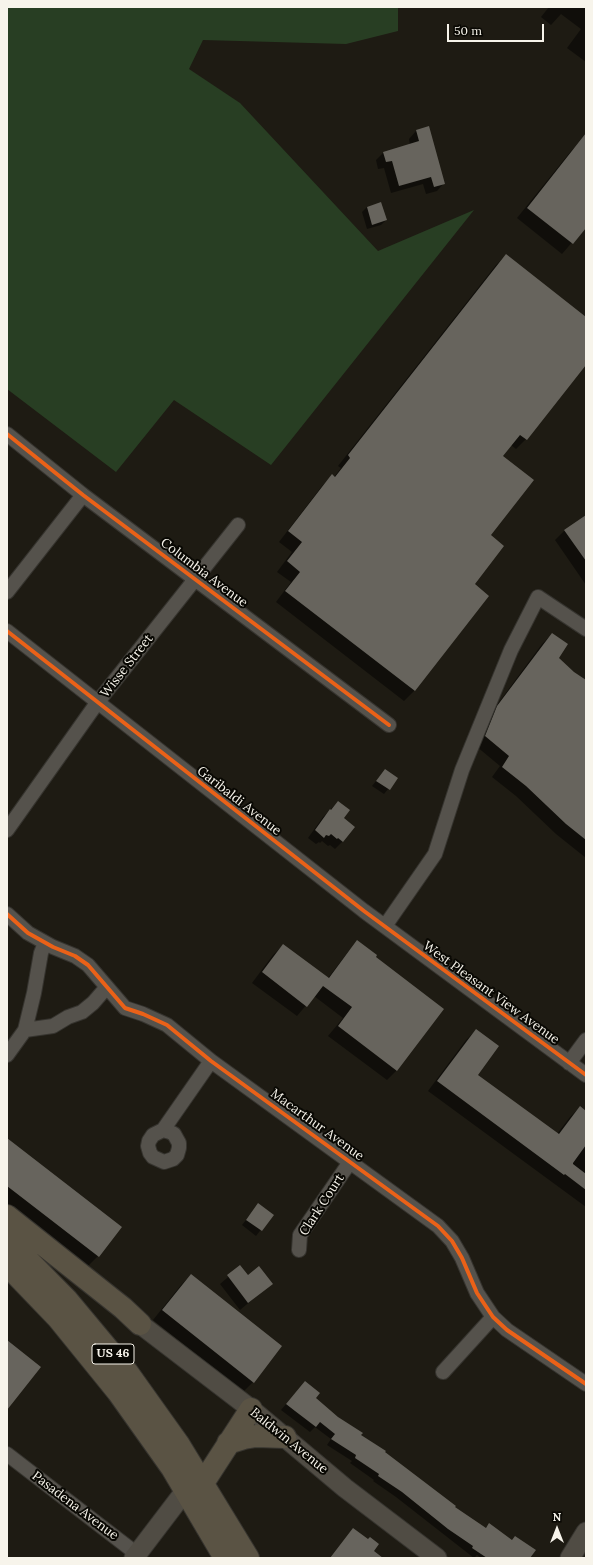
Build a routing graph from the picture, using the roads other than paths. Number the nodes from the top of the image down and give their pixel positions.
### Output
1 (7, 434) edge
2 (83, 495) junction
3 (238, 525) dead end
4 (196, 579) junction
5 (7, 592) edge
6 (586, 629) edge
7 (7, 632) edge
8 (97, 703) junction
9 (389, 726) dead end
10 (7, 830) edge
11 (7, 914) edge
12 (385, 926) junction
13 (45, 943) junction
14 (106, 988) junction
15 (25, 1030) junction
16 (586, 1040) edge
17 (7, 1054) edge
18 (211, 1061) junction
19 (569, 1063) junction
20 (586, 1076) edge
21 (163, 1130) dead end
22 (350, 1162) junction
23 (7, 1216) edge
24 (7, 1239) edge
25 (299, 1250) dead end
26 (7, 1265) edge
27 (493, 1317) junction
28 (140, 1324) joint
29 (443, 1372) dead end
30 (586, 1384) edge
31 (251, 1409) junction
32 (285, 1437) junction
33 (228, 1443) junction
34 (7, 1454) edge
35 (194, 1487) junction
36 (586, 1532) edge
37 (138, 1557) edge
38 (225, 1558) edge
39 (248, 1558) edge
40 (437, 1558) edge
41 (570, 1558) edge

1 - 2 street, Columbia Avenue
2 - 4 street, Columbia Avenue
2 - 5 street
3 - 4 street, Wisse Street
4 - 8 street, Wisse Street
4 - 9 street, Columbia Avenue
6 - 12 street
7 - 8 street, Garibaldi Avenue
8 - 10 street, Wisse Street
8 - 12 street, Garibaldi Avenue
11 - 13 street, Macarthur Avenue
12 - 19 street, West Pleasant View Avenue
13 - 14 street, Macarthur Avenue
13 - 15 street
14 - 15 street
14 - 18 street, Macarthur Avenue
15 - 17 street
16 - 19 street
18 - 21 street
18 - 22 street, Macarthur Avenue
19 - 20 street, West Pleasant View Avenue
22 - 25 street, Clark Court
22 - 27 street, Macarthur Avenue
23 - 28 highway
24 - 35 highway, US 46
26 - 35 highway, US 46
27 - 29 street
27 - 30 street, Macarthur Avenue
28 - 31 street, Baldwin Avenue
31 - 32 street, Baldwin Avenue
31 - 33 highway
32 - 33 highway
32 - 40 street, Baldwin Avenue
33 - 35 highway
34 - 37 street, Pasadena Avenue
35 - 37 street
35 - 38 highway, US 46
35 - 39 highway, US 46
36 - 41 street

